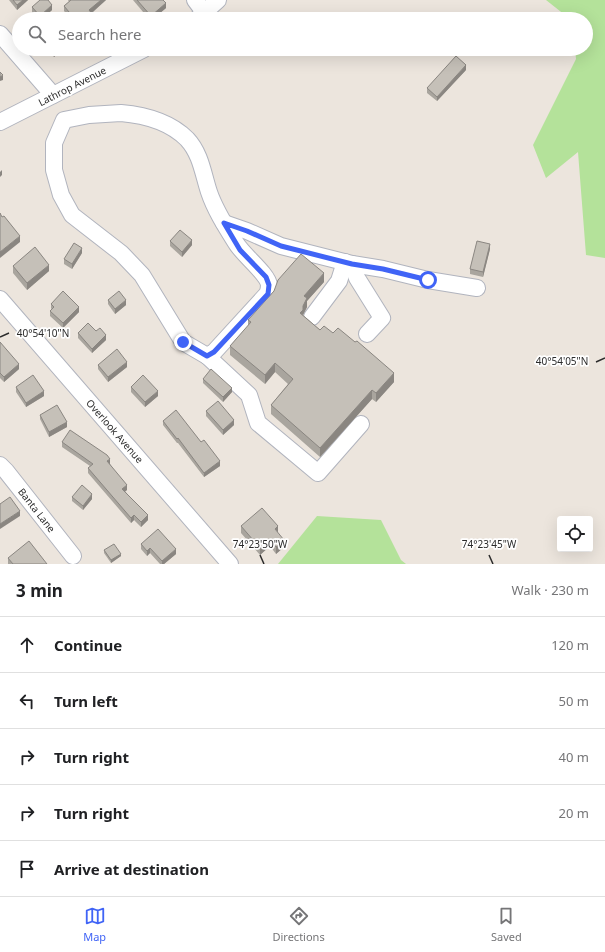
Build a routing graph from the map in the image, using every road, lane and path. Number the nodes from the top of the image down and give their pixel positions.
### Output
1 (218, 0) edge
2 (199, 10) edge
3 (0, 34) edge
4 (12, 49) edge
5 (18, 56) edge
6 (130, 56) edge
7 (51, 96) junction
8 (64, 120) junction
9 (0, 122) edge
10 (224, 223) junction
11 (349, 263) junction
12 (476, 288) dead end
13 (0, 299) edge
14 (312, 317) dead end
15 (367, 334) dead end
16 (207, 356) junction
17 (361, 424) dead end
18 (0, 465) edge
19 (73, 556) dead end
20 (230, 564) edge

1 - 2 street
3 - 4 street
5 - 7 street
6 - 7 street, Lathrop Avenue
7 - 8 street
7 - 9 street, Lathrop Avenue
8 - 10 street
8 - 16 street
10 - 11 street
10 - 16 street
11 - 12 street
11 - 14 street
11 - 15 street
13 - 20 street, Overlook Avenue
16 - 17 street
18 - 19 street, Banta Lane

